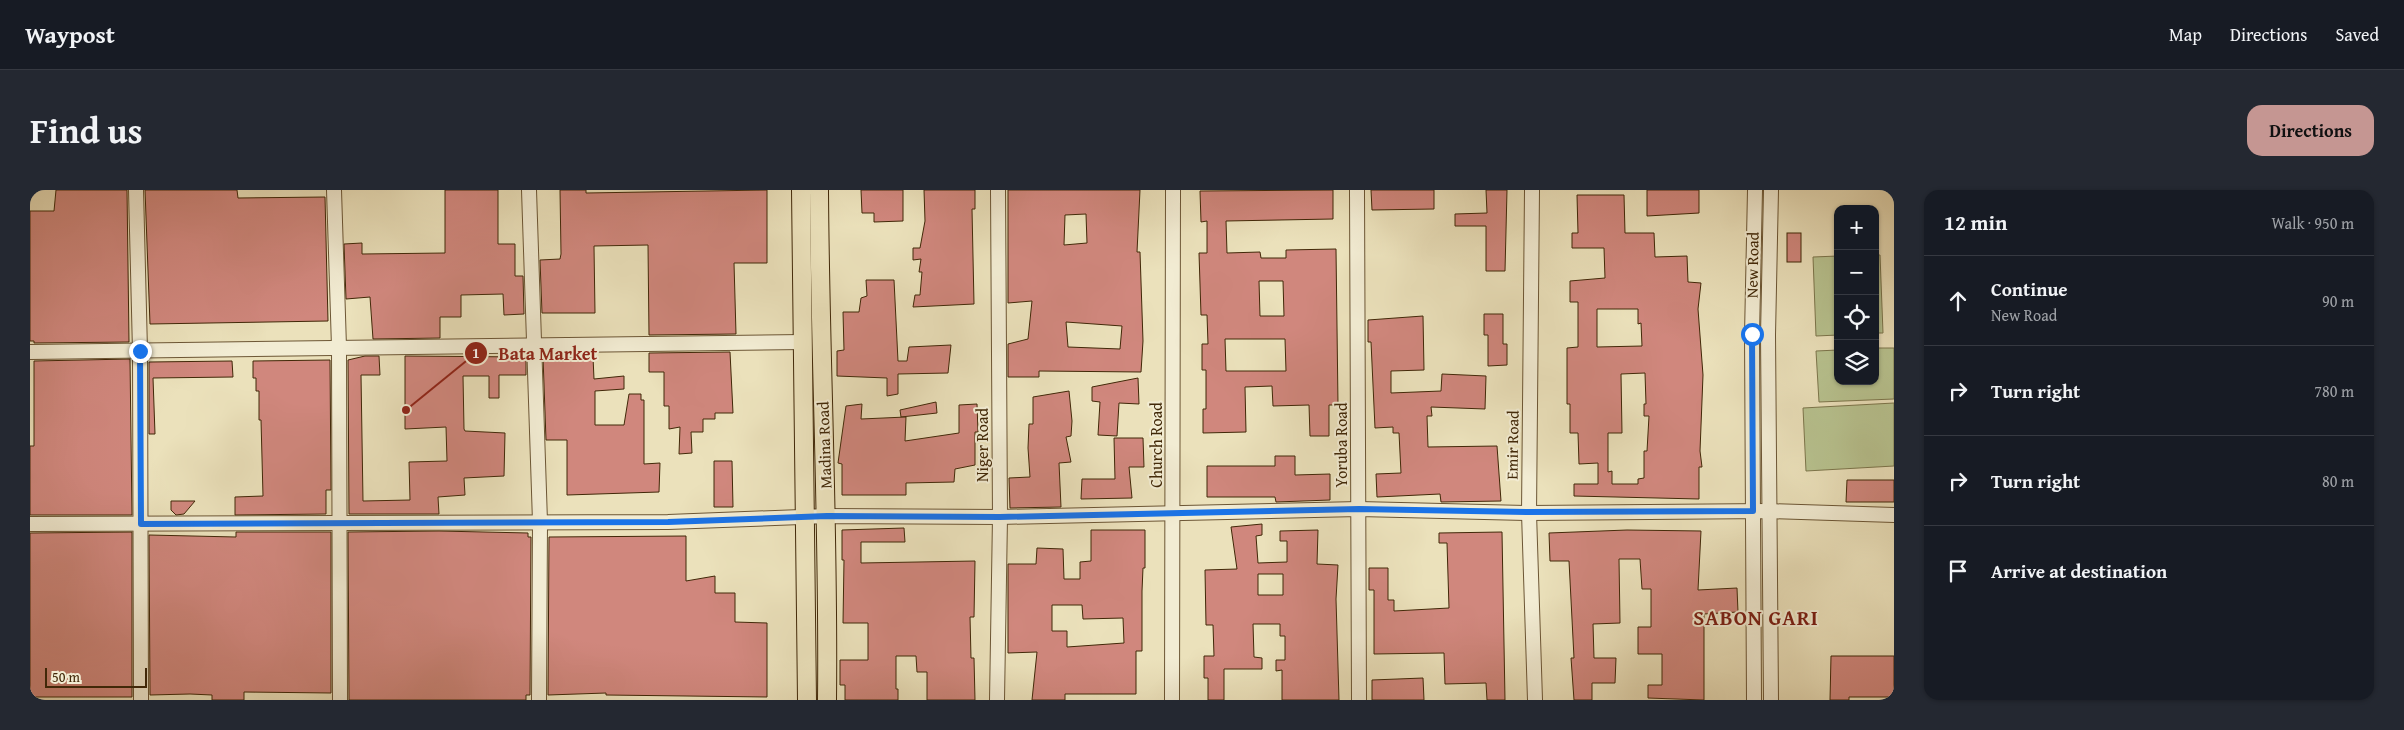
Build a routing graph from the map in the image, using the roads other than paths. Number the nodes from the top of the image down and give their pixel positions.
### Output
1 (136, 190) edge
2 (334, 190) edge
3 (529, 190) edge
4 (801, 190) edge
5 (819, 190) edge
6 (998, 190) edge
7 (1173, 190) edge
8 (1358, 190) edge
9 (1532, 190) edge
10 (1756, 190) edge
11 (1771, 190) edge
12 (803, 342) junction
13 (536, 345) junction
14 (339, 347) junction
15 (140, 351) junction
16 (30, 352) edge
17 (1359, 509) junction
18 (1753, 511) junction
19 (1768, 511) junction
20 (1529, 512) junction
21 (1174, 513) junction
22 (1894, 515) edge
23 (827, 516) junction
24 (1000, 517) junction
25 (806, 518) junction
26 (540, 522) junction
27 (30, 524) edge
28 (141, 524) junction
29 (340, 524) junction
30 (141, 700) edge
31 (340, 700) edge
32 (539, 700) edge
33 (807, 700) edge
34 (826, 700) edge
35 (997, 700) edge
36 (1172, 700) edge
37 (1359, 700) edge
38 (1535, 700) edge
39 (1754, 700) edge
40 (1771, 700) edge

1 - 15 street
2 - 14 street
3 - 13 street
4 - 12 main road, Madina Road
5 - 23 main road, Madina Road
6 - 24 street, Niger Road
7 - 21 street, Church Road
8 - 17 street, Yoruba Road
9 - 20 street, Emir Road
10 - 18 street, New Road
11 - 19 street, New Road
12 - 13 street
12 - 25 main road, Madina Road
13 - 14 street
13 - 26 street
14 - 15 street
14 - 29 street
15 - 16 street
15 - 28 street
17 - 20 street
17 - 21 street
17 - 37 street, Yoruba Road
18 - 19 street
18 - 20 street
18 - 39 street, New Road
19 - 22 street
19 - 40 street, New Road
20 - 38 street, Emir Road
21 - 24 street
21 - 36 street, Church Road
23 - 24 street
23 - 25 street
23 - 34 main road, Madina Road
24 - 35 street, Niger Road
25 - 26 street
25 - 33 main road, Madina Road
26 - 29 street
26 - 32 street
27 - 28 street
28 - 29 street
28 - 30 street
29 - 31 street

